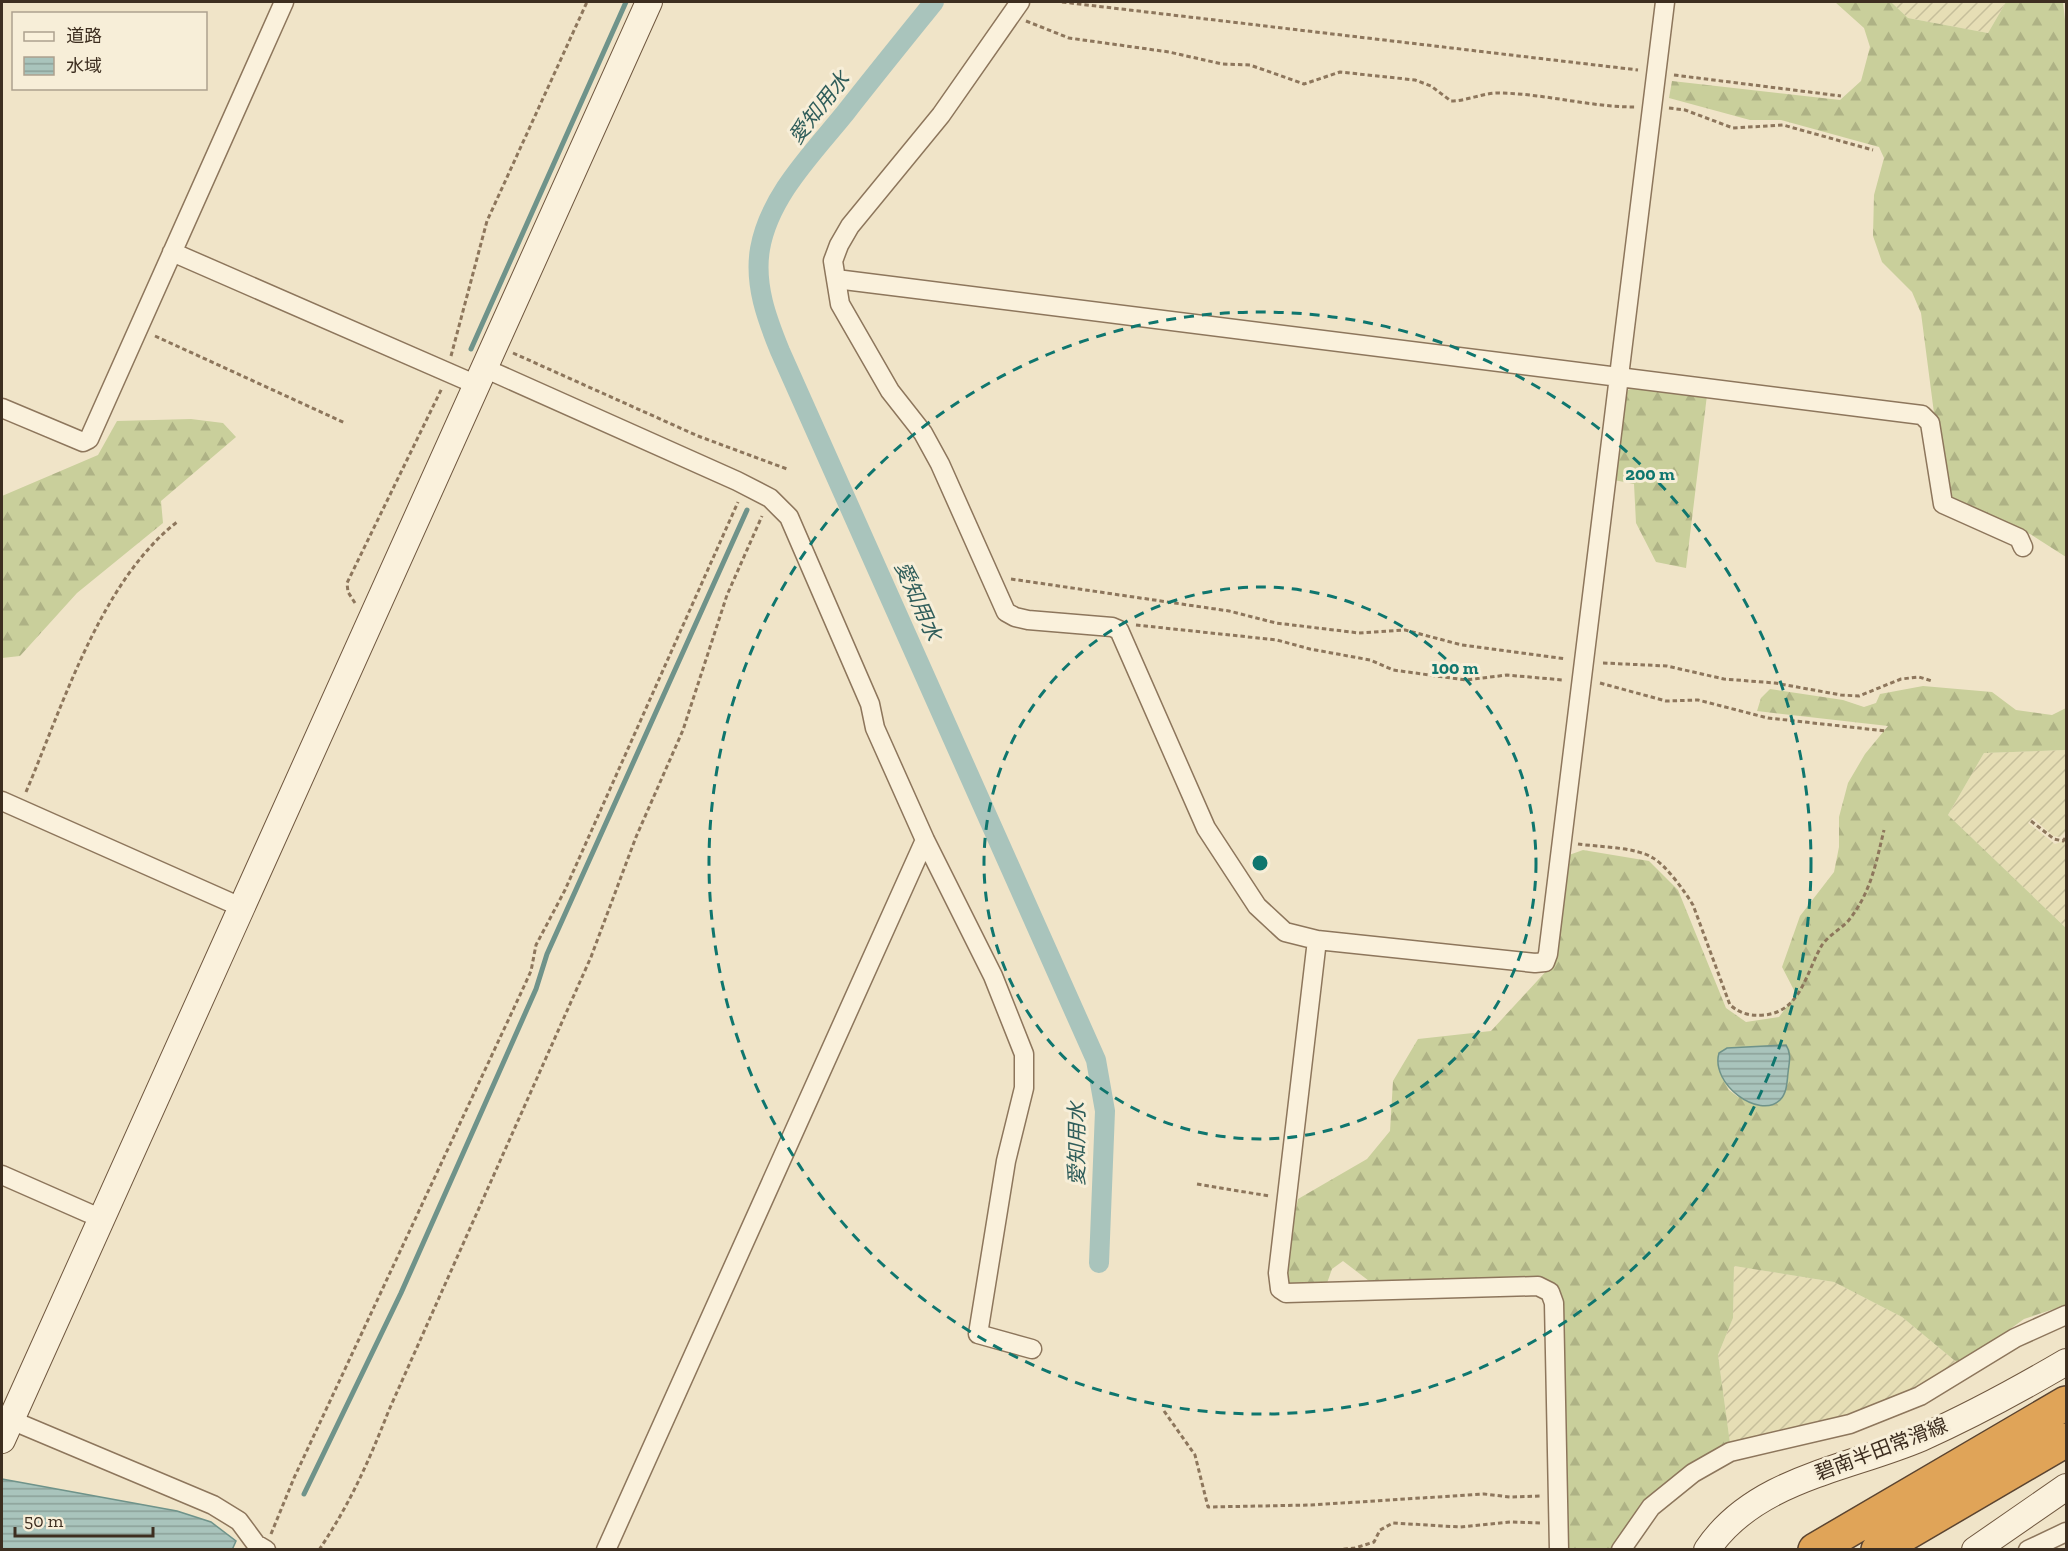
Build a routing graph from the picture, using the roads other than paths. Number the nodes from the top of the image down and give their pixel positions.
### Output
1 (284, 2) edge
2 (649, 2) edge
3 (1665, 2) edge
4 (1016, 8) edge
5 (172, 252) junction
6 (836, 279) junction
7 (1618, 376) junction
8 (481, 377) junction
9 (2, 408) edge
10 (2023, 547) dead end
11 (2, 801) edge
12 (925, 840) junction
13 (243, 908) junction
14 (1317, 940) junction
15 (2, 1175) edge
16 (102, 1219) junction
17 (2067, 1315) edge
18 (1032, 1349) dead end
19 (2061, 1366) edge
20 (2064, 1404) edge
21 (6, 1430) edge
22 (2065, 1441) edge
23 (2067, 1487) edge
24 (2067, 1532) edge
25 (260, 1548) edge
26 (606, 1550) edge
27 (1558, 1550) edge
28 (1621, 1550) edge
29 (1707, 1550) edge
30 (1815, 1550) edge
31 (1878, 1550) edge
32 (1975, 1550) edge
33 (2028, 1550) edge

1 - 5 street
2 - 8 street
3 - 7 street
4 - 6 street
5 - 8 street
5 - 9 street
6 - 7 street
6 - 14 street
7 - 10 street
7 - 14 street
8 - 12 street
8 - 13 street
11 - 13 street
12 - 18 street
12 - 26 street
13 - 16 street
14 - 27 street
15 - 16 street
16 - 21 street
17 - 28 street
19 - 29 street, 碧南半田常滑線
20 - 30 highway
21 - 25 street
22 - 31 highway
23 - 32 street
24 - 33 street

